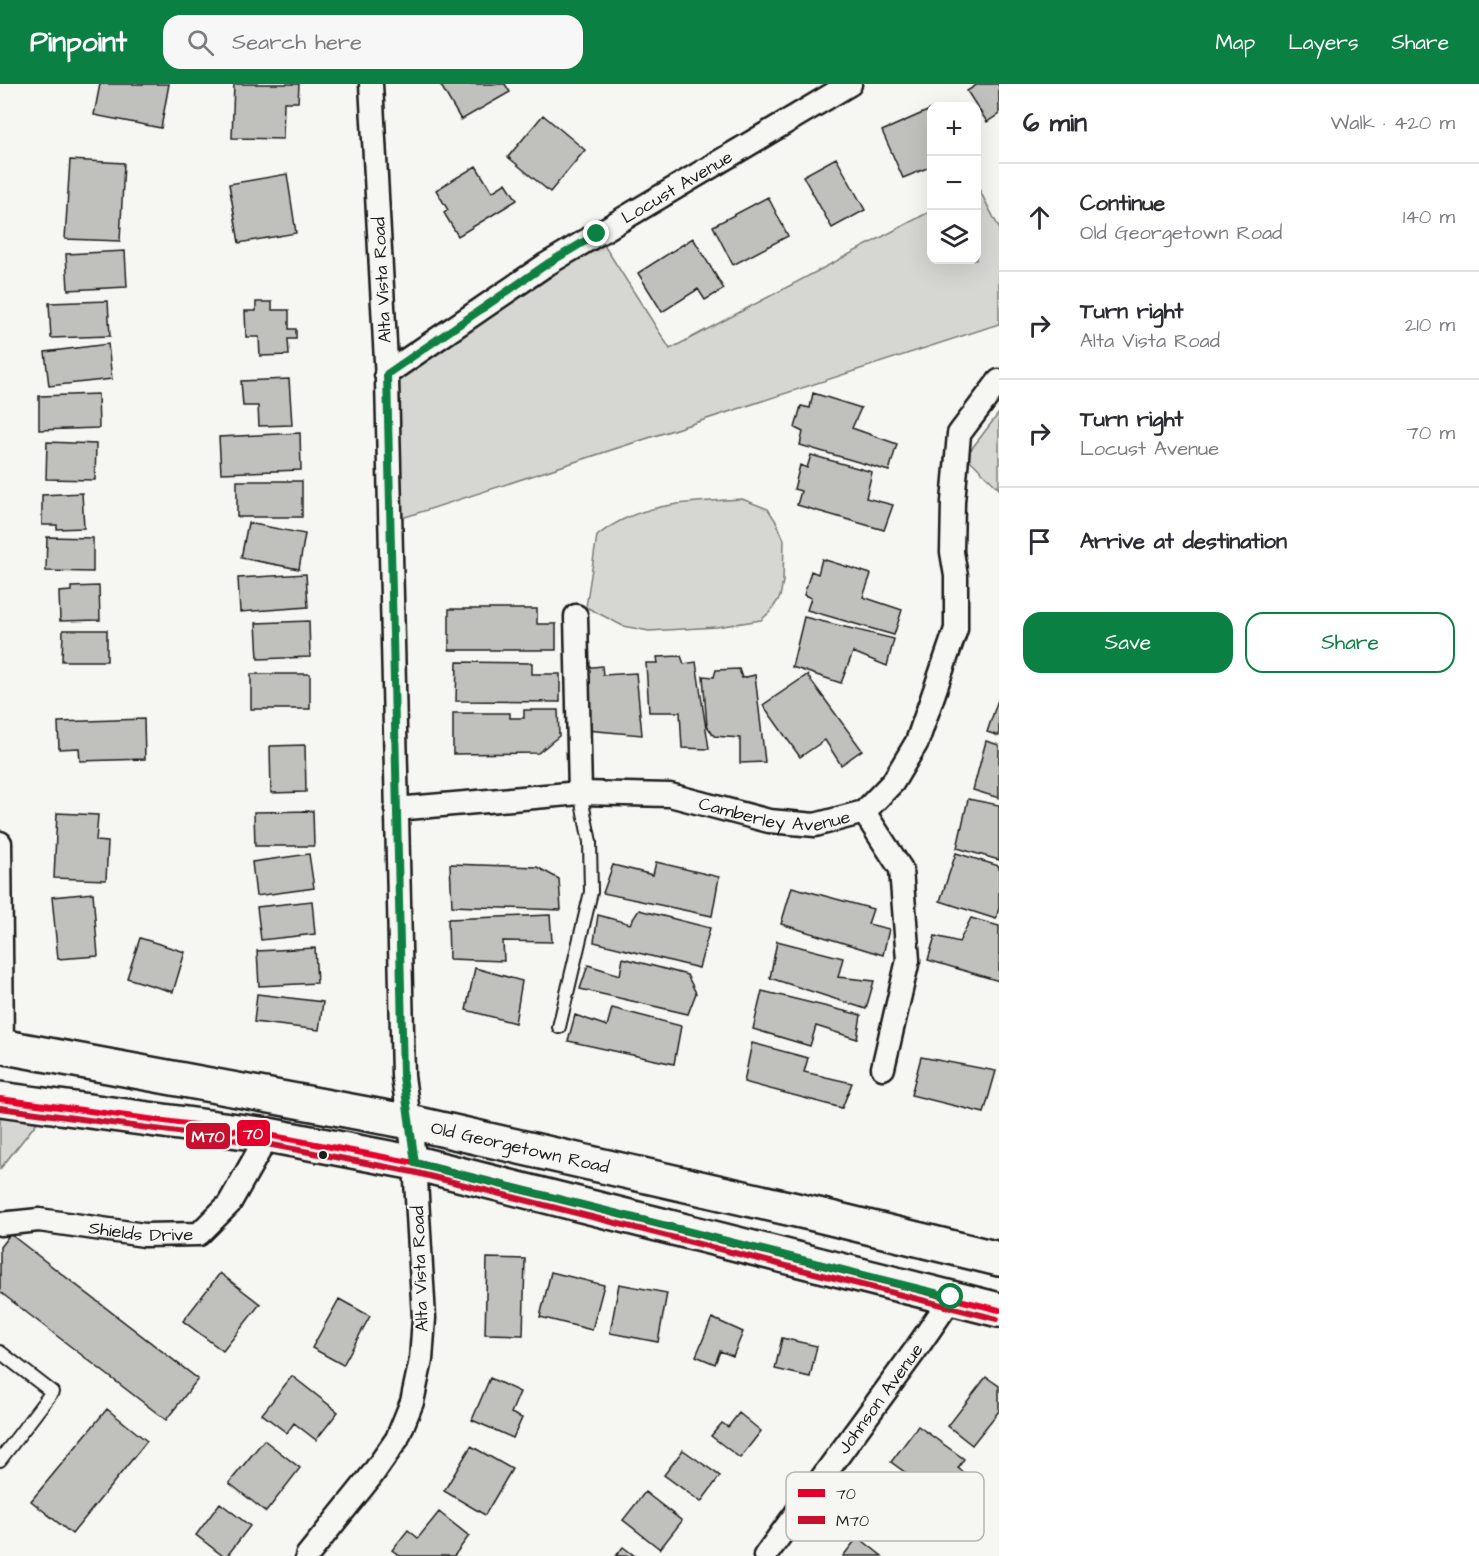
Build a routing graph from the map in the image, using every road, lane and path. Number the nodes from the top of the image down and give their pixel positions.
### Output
1 (371, 84) edge
2 (850, 84) edge
3 (387, 374) junction
4 (999, 381) edge
5 (576, 616) dead end
6 (580, 793) junction
7 (396, 809) junction
8 (864, 812) junction
9 (0, 843) edge
10 (559, 1027) dead end
11 (1, 1046) edge
12 (882, 1068) dead end
13 (0, 1099) edge
14 (410, 1122) junction
15 (268, 1135) junction
16 (415, 1163) junction
17 (0, 1224) edge
18 (999, 1259) edge
19 (951, 1297) junction
20 (999, 1310) edge
21 (0, 1352) edge
22 (0, 1460) edge
23 (826, 1472) edge
24 (786, 1527) edge
25 (307, 1556) edge
26 (765, 1556) edge

1 - 3 street, Alta Vista Road
2 - 3 street, Locust Avenue
3 - 7 street, Alta Vista Road
4 - 8 street, Camberley Avenue
5 - 6 street
6 - 7 street, Camberley Avenue
6 - 8 street, Camberley Avenue
6 - 10 lane
7 - 14 street, Alta Vista Road
8 - 12 street
9 - 11 street
11 - 14 main road, Old Georgetown Road
13 - 15 main road
14 - 16 street, Alta Vista Road
14 - 18 main road, Old Georgetown Road
15 - 16 main road
15 - 17 street, Shields Drive
16 - 19 main road
16 - 25 street, Alta Vista Road
19 - 20 main road
19 - 23 street, Johnson Avenue
21 - 22 lane
24 - 26 street, Johnson Avenue

